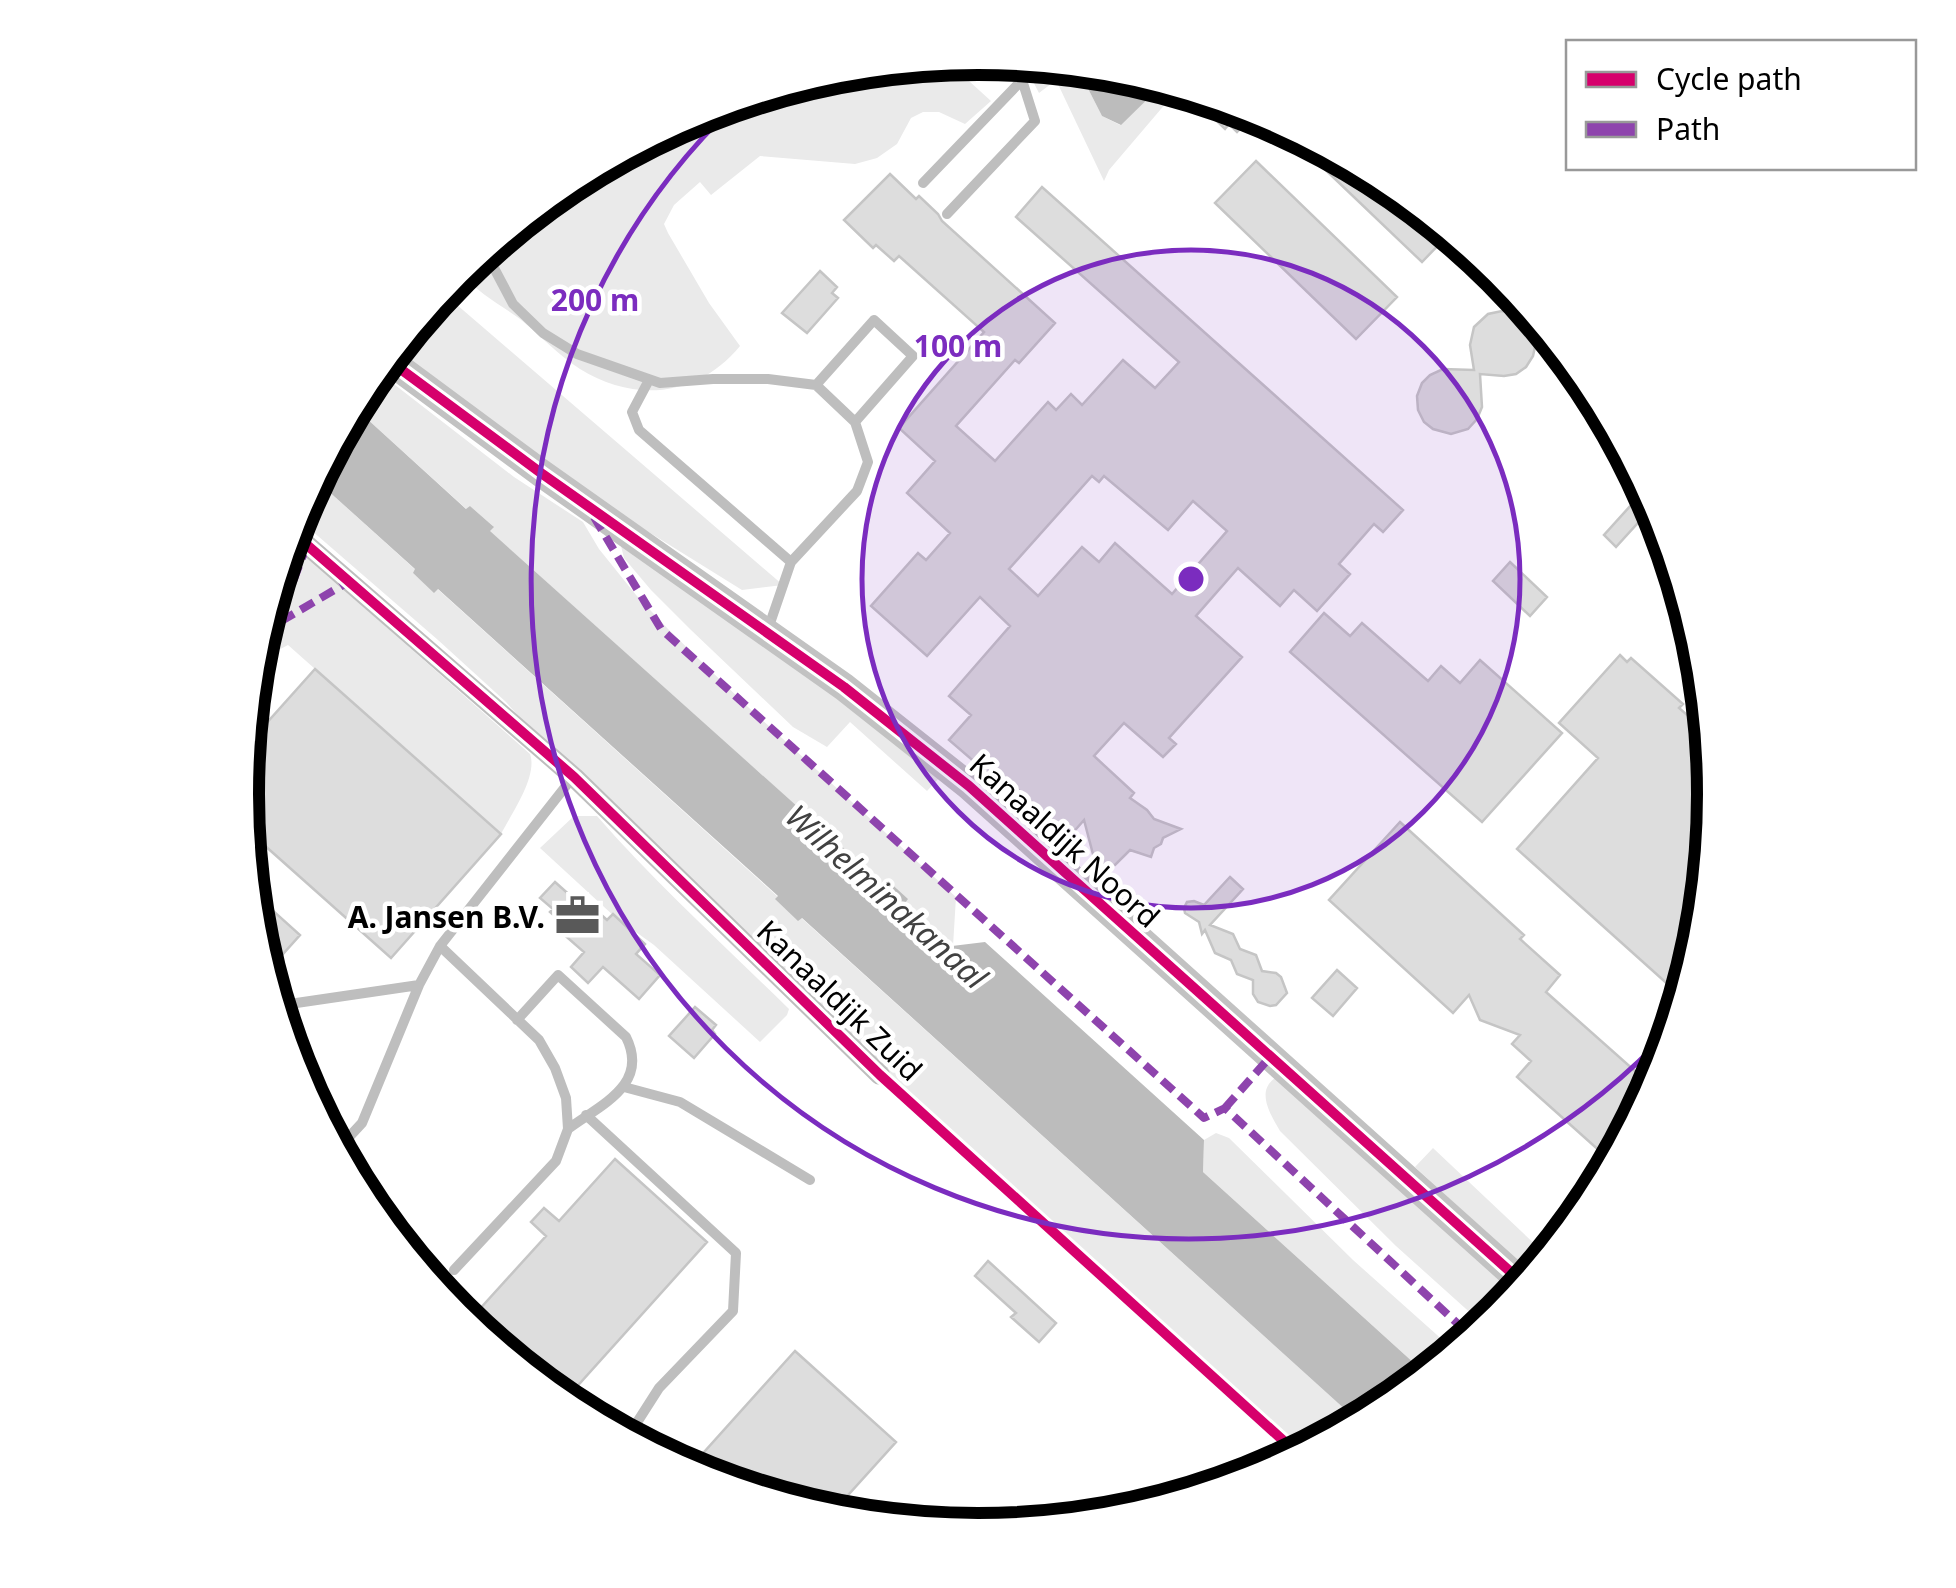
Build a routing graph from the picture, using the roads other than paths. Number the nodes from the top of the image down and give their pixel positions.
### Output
1 (1020, 77) edge
2 (1022, 80) junction
3 (923, 183) dead end
4 (948, 214) dead end
5 (493, 264) edge
6 (399, 368) edge
7 (649, 380) junction
8 (816, 384) junction
9 (856, 422) junction
10 (305, 543) edge
11 (791, 562) junction
12 (766, 632) junction
13 (574, 777) junction
14 (440, 946) junction
15 (419, 985) junction
16 (290, 1004) edge
17 (517, 1020) junction
18 (880, 1075) dead end
19 (624, 1087) junction
20 (586, 1115) junction
21 (568, 1129) junction
22 (347, 1139) edge
23 (810, 1180) dead end
24 (454, 1270) dead end
25 (1513, 1274) edge
26 (635, 1426) edge

1 - 2 lane
2 - 3 lane
2 - 4 lane
5 - 7 lane
6 - 12 street, Kanaaldijk Noord
7 - 8 lane
7 - 11 lane
8 - 9 lane
8 - 9 lane
9 - 11 lane
10 - 13 street, Kanaaldijk Zuid
11 - 12 lane
12 - 25 street, Kanaaldijk Noord
13 - 14 lane
13 - 18 street, Kanaaldijk Zuid
14 - 15 lane
14 - 17 lane
15 - 16 lane
15 - 22 lane
17 - 19 lane
17 - 21 lane
19 - 20 lane
19 - 23 lane
20 - 21 lane
20 - 26 lane
21 - 24 lane

